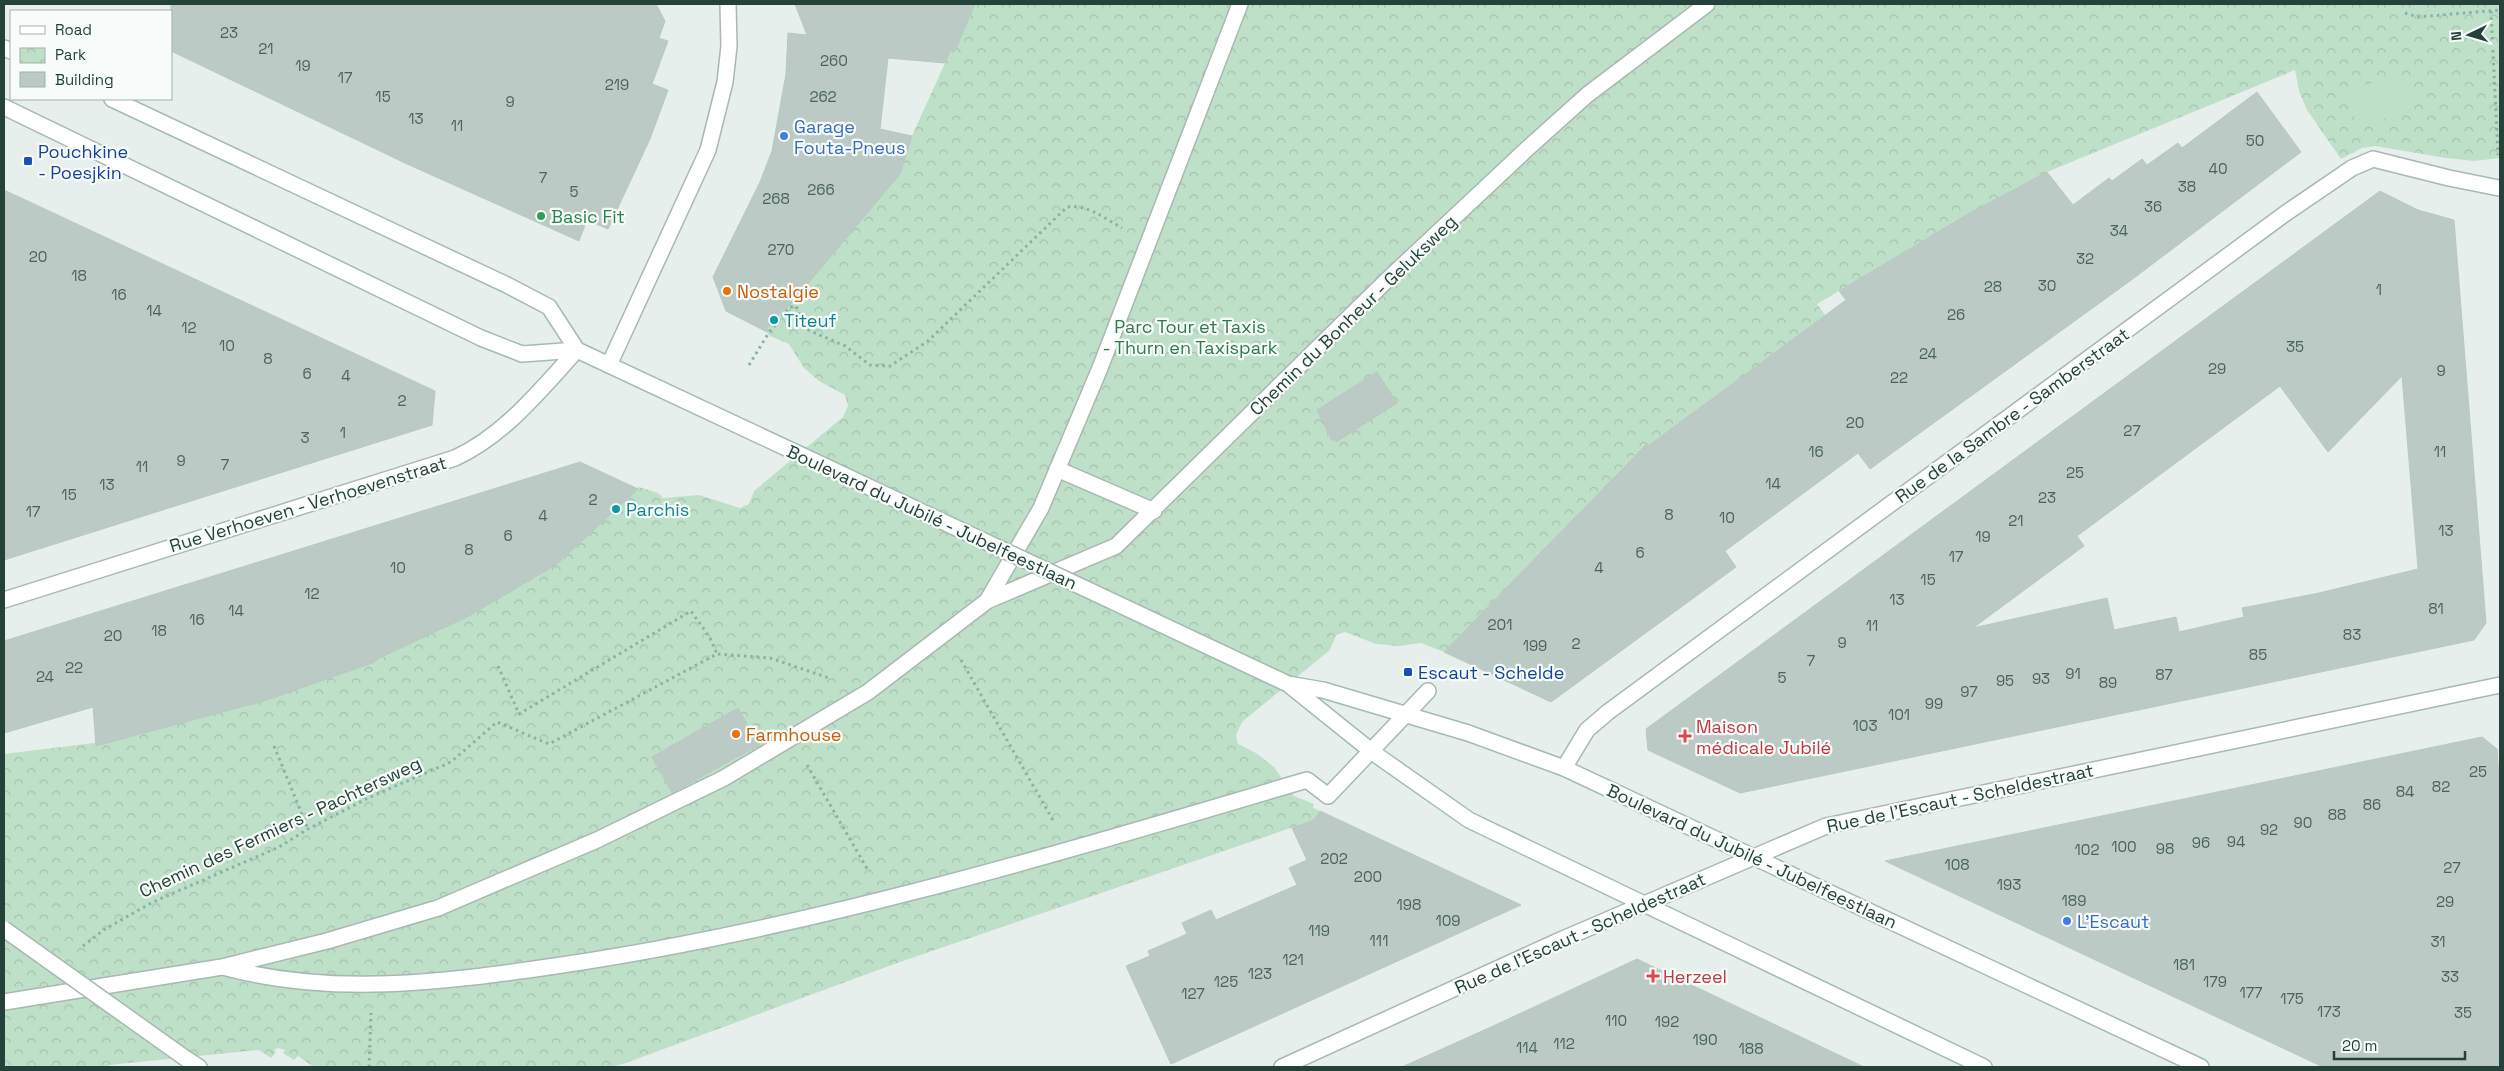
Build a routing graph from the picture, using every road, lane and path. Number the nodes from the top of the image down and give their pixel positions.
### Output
1 (728, 4) edge
2 (1240, 4) edge
3 (1707, 4) edge
4 (2500, 10) edge
5 (2491, 11) junction
6 (2405, 13) dead end
7 (114, 100) edge
8 (4, 108) edge
9 (2500, 191) edge
10 (1150, 240) junction
11 (576, 350) junction
12 (609, 365) junction
13 (749, 365) dead end
14 (1057, 469) junction
15 (1154, 510) junction
16 (4, 600) edge
17 (987, 601) junction
18 (945, 633) junction
19 (717, 654) junction
20 (498, 666) dead end
21 (1288, 684) junction
22 (2500, 684) edge
23 (1428, 691) dead end
24 (868, 692) junction
25 (1407, 715) junction
26 (791, 738) junction
27 (274, 746) dead end
28 (1372, 751) junction
29 (1564, 768) junction
30 (308, 829) junction
31 (1070, 848) junction
32 (1755, 856) junction
33 (885, 898) junction
34 (1642, 905) junction
35 (4, 929) edge
36 (75, 953) dead end
37 (222, 966) junction
38 (4, 1002) edge
39 (371, 1044) dead end
40 (199, 1067) edge
41 (369, 1067) edge
42 (1282, 1067) edge
43 (1984, 1067) edge
44 (2201, 1067) edge

1 - 12 street
2 - 10 street
3 - 15 street, Chemin du Bonheur - Geluksweg
4 - 5 path
5 - 6 path
5 - 9 path
7 - 11 street
8 - 11 street
9 - 29 street, Rue de la Sambre - Samberstraat
10 - 13 path
10 - 14 street
11 - 12 street, Boulevard du Jubilé - Jubelfeestlaan
11 - 16 street, Rue Verhoeven - Verhoevenstraat
12 - 21 street, Boulevard du Jubilé - Jubelfeestlaan, bridge
14 - 15 street
14 - 17 street
15 - 17 street, Chemin du Bonheur - Geluksweg
17 - 18 street
18 - 24 street
18 - 31 path
19 - 20 path
19 - 24 path
19 - 30 path, Chemin des Fermiers - Pachtersweg
21 - 25 street, Boulevard du Jubilé - Jubelfeestlaan
21 - 28 street, Boulevard du Jubilé - Jubelfeestlaan
22 - 32 street, Rue de l'Escaut - Scheldestraat
23 - 25 street
24 - 26 street
25 - 28 street
25 - 29 street, Boulevard du Jubilé - Jubelfeestlaan
26 - 33 path
26 - 37 street
27 - 30 path
28 - 31 street
28 - 34 street, Boulevard du Jubilé - Jubelfeestlaan
29 - 32 street, Boulevard du Jubilé - Jubelfeestlaan
30 - 36 path, Chemin des Fermiers - Pachtersweg
31 - 33 street
32 - 34 street, Rue de l'Escaut - Scheldestraat
32 - 44 street, Boulevard du Jubilé - Jubelfeestlaan
33 - 37 street
34 - 42 street, Rue de l'Escaut - Scheldestraat
34 - 43 street, Boulevard du Jubilé - Jubelfeestlaan
35 - 40 street, bridge
37 - 38 street
39 - 41 path

